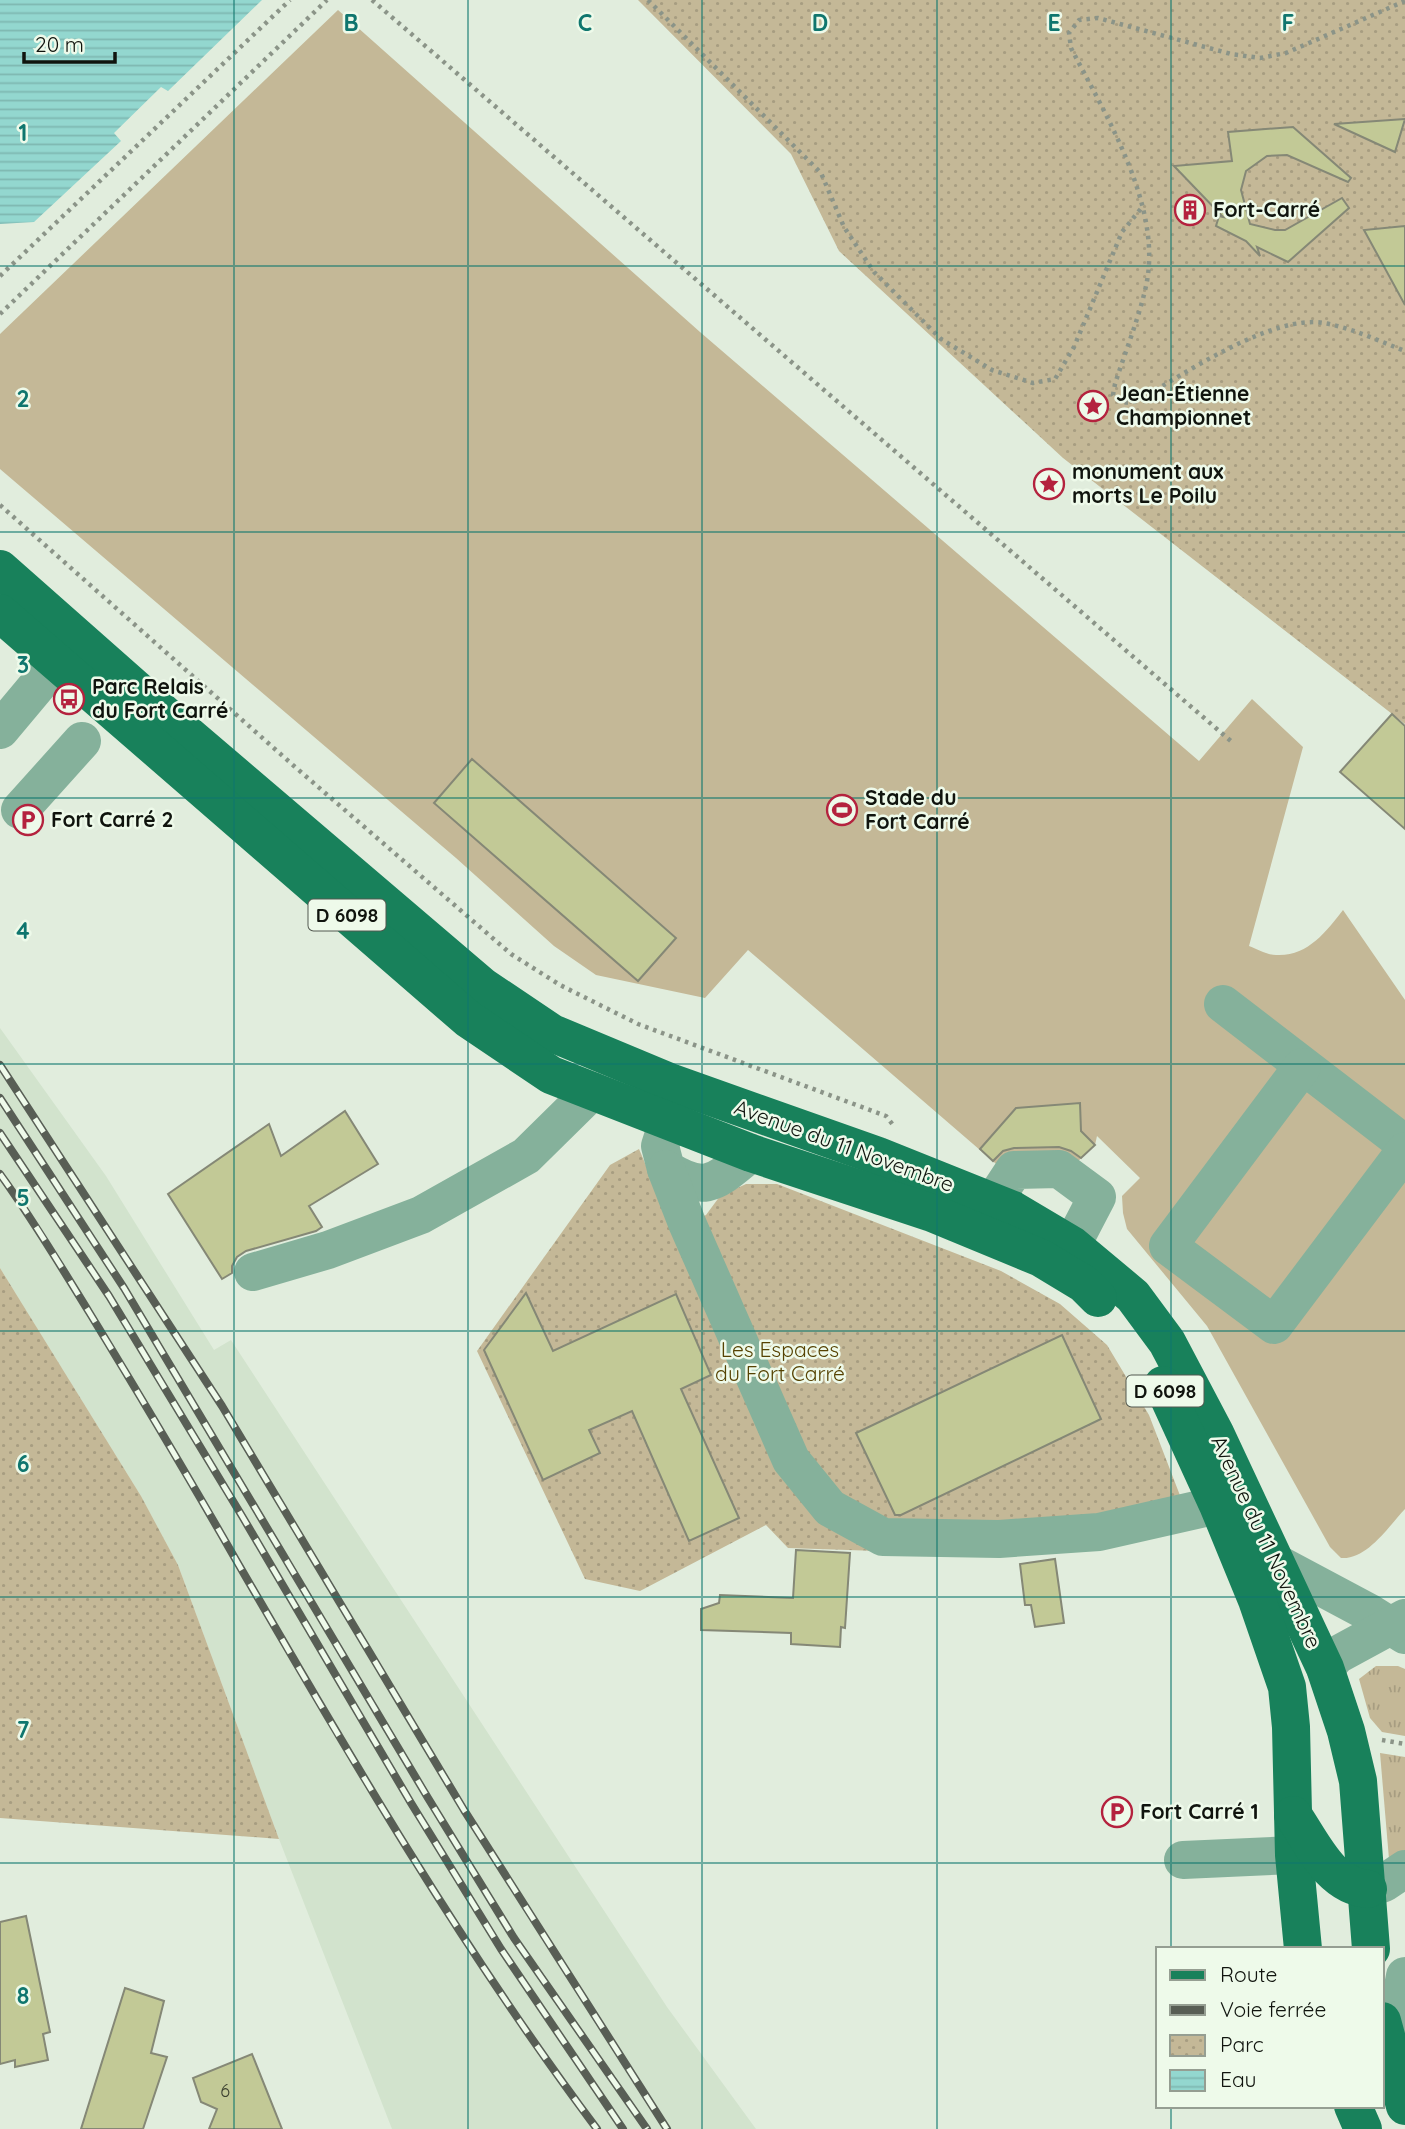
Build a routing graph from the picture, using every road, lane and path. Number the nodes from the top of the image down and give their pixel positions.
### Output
1 (290, 0) edge
2 (327, 0) edge
3 (372, 0) edge
4 (648, 0) edge
5 (1405, 1) edge
6 (1143, 206) junction
7 (0, 276) edge
8 (0, 314) edge
9 (1405, 351) edge
10 (0, 505) edge
11 (0, 569) edge
12 (0, 612) edge
13 (57, 662) junction
14 (4, 716) edge
15 (189, 736) junction
16 (82, 741) dead end
17 (1232, 742) dead end
18 (7, 811) edge
19 (1223, 1004) dead end
20 (1302, 1067) junction
21 (592, 1091) junction
22 (886, 1116) dead end
23 (668, 1121) junction
24 (830, 1140) junction
25 (1405, 1144) edge
26 (1405, 1151) edge
27 (751, 1153) junction
28 (666, 1169) junction
29 (705, 1185) junction
30 (993, 1202) junction
31 (684, 1216) junction
32 (1072, 1245) junction
33 (253, 1272) dead end
34 (1218, 1505) junction
35 (1278, 1564) junction
36 (1401, 1627) edge
37 (1325, 1668) junction
38 (1292, 1797) junction
39 (1294, 1855) junction
40 (1183, 1860) dead end
41 (1405, 1869) edge
42 (1368, 1889) junction
43 (1303, 1947) edge
44 (1371, 1947) edge
45 (1405, 1976) edge
46 (1386, 2039) edge
47 (1405, 2106) edge
48 (1354, 2108) edge
49 (1363, 2129) edge

1 - 7 path
2 - 8 path
3 - 17 path
4 - 6 path
5 - 6 path
6 - 9 path
10 - 22 path
11 - 15 main road, Avenue du 11 Novembre / D 6098
12 - 13 main road, Avenue du 11 Novembre / D 6098
13 - 14 lane
13 - 15 main road
13 - 21 main road, Avenue du 11 Novembre / D 6098
15 - 24 main road, Avenue du 11 Novembre / D 6098
16 - 18 lane
19 - 20 lane
20 - 25 lane
20 - 26 lane
21 - 23 main road, Avenue du 11 Novembre / D 6098
21 - 33 lane
23 - 24 main road
23 - 27 main road, Avenue du 11 Novembre / D 6098
23 - 28 lane
24 - 30 main road, Avenue du 11 Novembre / D 6098
27 - 29 lane
27 - 34 main road, Avenue du 11 Novembre / D 6098
28 - 29 lane
28 - 31 lane
29 - 31 lane
30 - 32 main road, Avenue du 11 Novembre / D 6098
30 - 32 lane
31 - 34 lane
32 - 35 main road, Avenue du 11 Novembre / D 6098
34 - 38 main road, Avenue du 11 Novembre / D 6098
35 - 36 lane
35 - 37 main road, Avenue du 11 Novembre / D 6098
36 - 37 lane
37 - 38 main road
37 - 42 main road, Avenue du 11 Novembre / D 6098
38 - 39 main road, Avenue du 11 Novembre / D 6098
38 - 42 main road
39 - 40 lane
39 - 43 main road, Avenue du 11 Novembre / D 6098
41 - 42 lane
42 - 44 main road, Avenue du 11 Novembre / D 6098
45 - 46 lane
46 - 47 main road
48 - 49 main road

